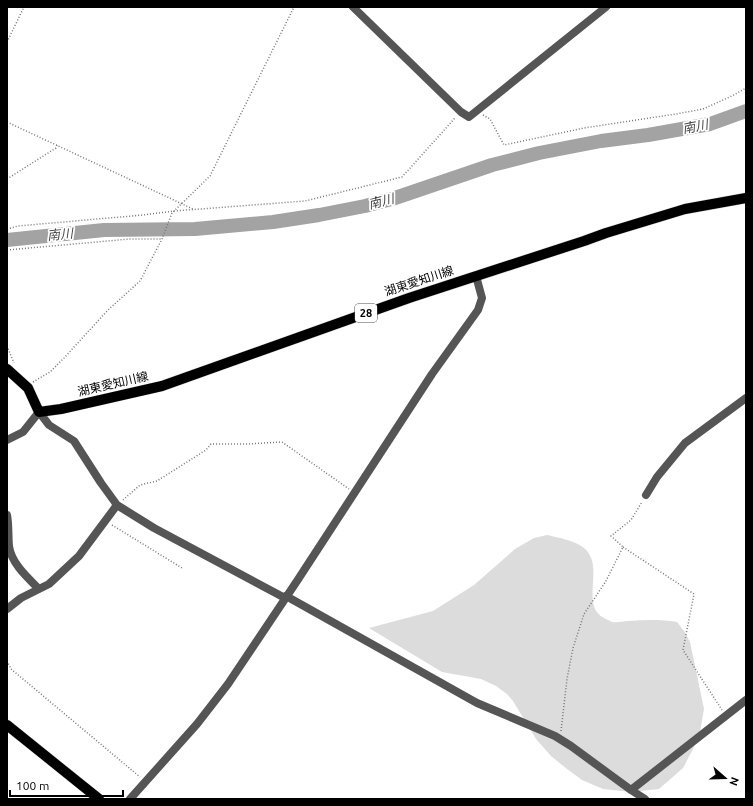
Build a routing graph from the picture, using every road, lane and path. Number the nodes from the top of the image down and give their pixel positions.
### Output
1 (24, 7) edge
2 (294, 7) edge
3 (354, 7) edge
4 (606, 7) edge
5 (7, 42) edge
6 (746, 88) edge
7 (476, 111) junction
8 (461, 112) junction
9 (7, 122) edge
10 (57, 145) junction
11 (7, 179) edge
12 (746, 198) edge
13 (182, 204) junction
14 (194, 210) junction
15 (173, 212) junction
16 (7, 229) edge
17 (162, 239) junction
18 (7, 250) edge
19 (476, 276) junction
20 (7, 369) edge
21 (28, 388) junction
22 (746, 398) edge
23 (39, 412) junction
24 (7, 440) edge
25 (355, 493) junction
26 (646, 495) joint
27 (117, 505) junction
28 (7, 515) edge
29 (105, 521) junction
30 (623, 547) junction
31 (182, 568) dead end
32 (39, 589) junction
33 (286, 597) junction
34 (7, 609) edge
35 (7, 661) edge
36 (746, 700) edge
37 (726, 716) junction
38 (7, 725) edge
39 (560, 739) junction
40 (142, 778) dead end
41 (631, 790) junction
42 (100, 799) edge
43 (130, 799) edge
44 (645, 799) edge

1 - 5 path
2 - 13 path
3 - 8 street
4 - 7 street
6 - 7 path
7 - 8 street
8 - 14 path
9 - 10 path
10 - 11 path
10 - 13 path
12 - 19 main road, 湖東愛知川線 / 28
13 - 14 path
13 - 15 path
14 - 15 path
15 - 16 path
15 - 17 path
17 - 18 path
17 - 21 path
19 - 23 main road, 湖東愛知川線 / 28
19 - 25 street
20 - 21 main road
21 - 23 main road
22 - 26 street
23 - 24 street
23 - 27 street
25 - 27 path
25 - 33 street
26 - 30 path
27 - 29 street
27 - 33 street
28 - 32 street
29 - 31 path
29 - 32 street
30 - 37 path
30 - 39 path
32 - 34 street
33 - 39 street
33 - 43 street
35 - 40 path
36 - 37 street
37 - 41 street
38 - 42 main road
39 - 41 street
41 - 44 street

